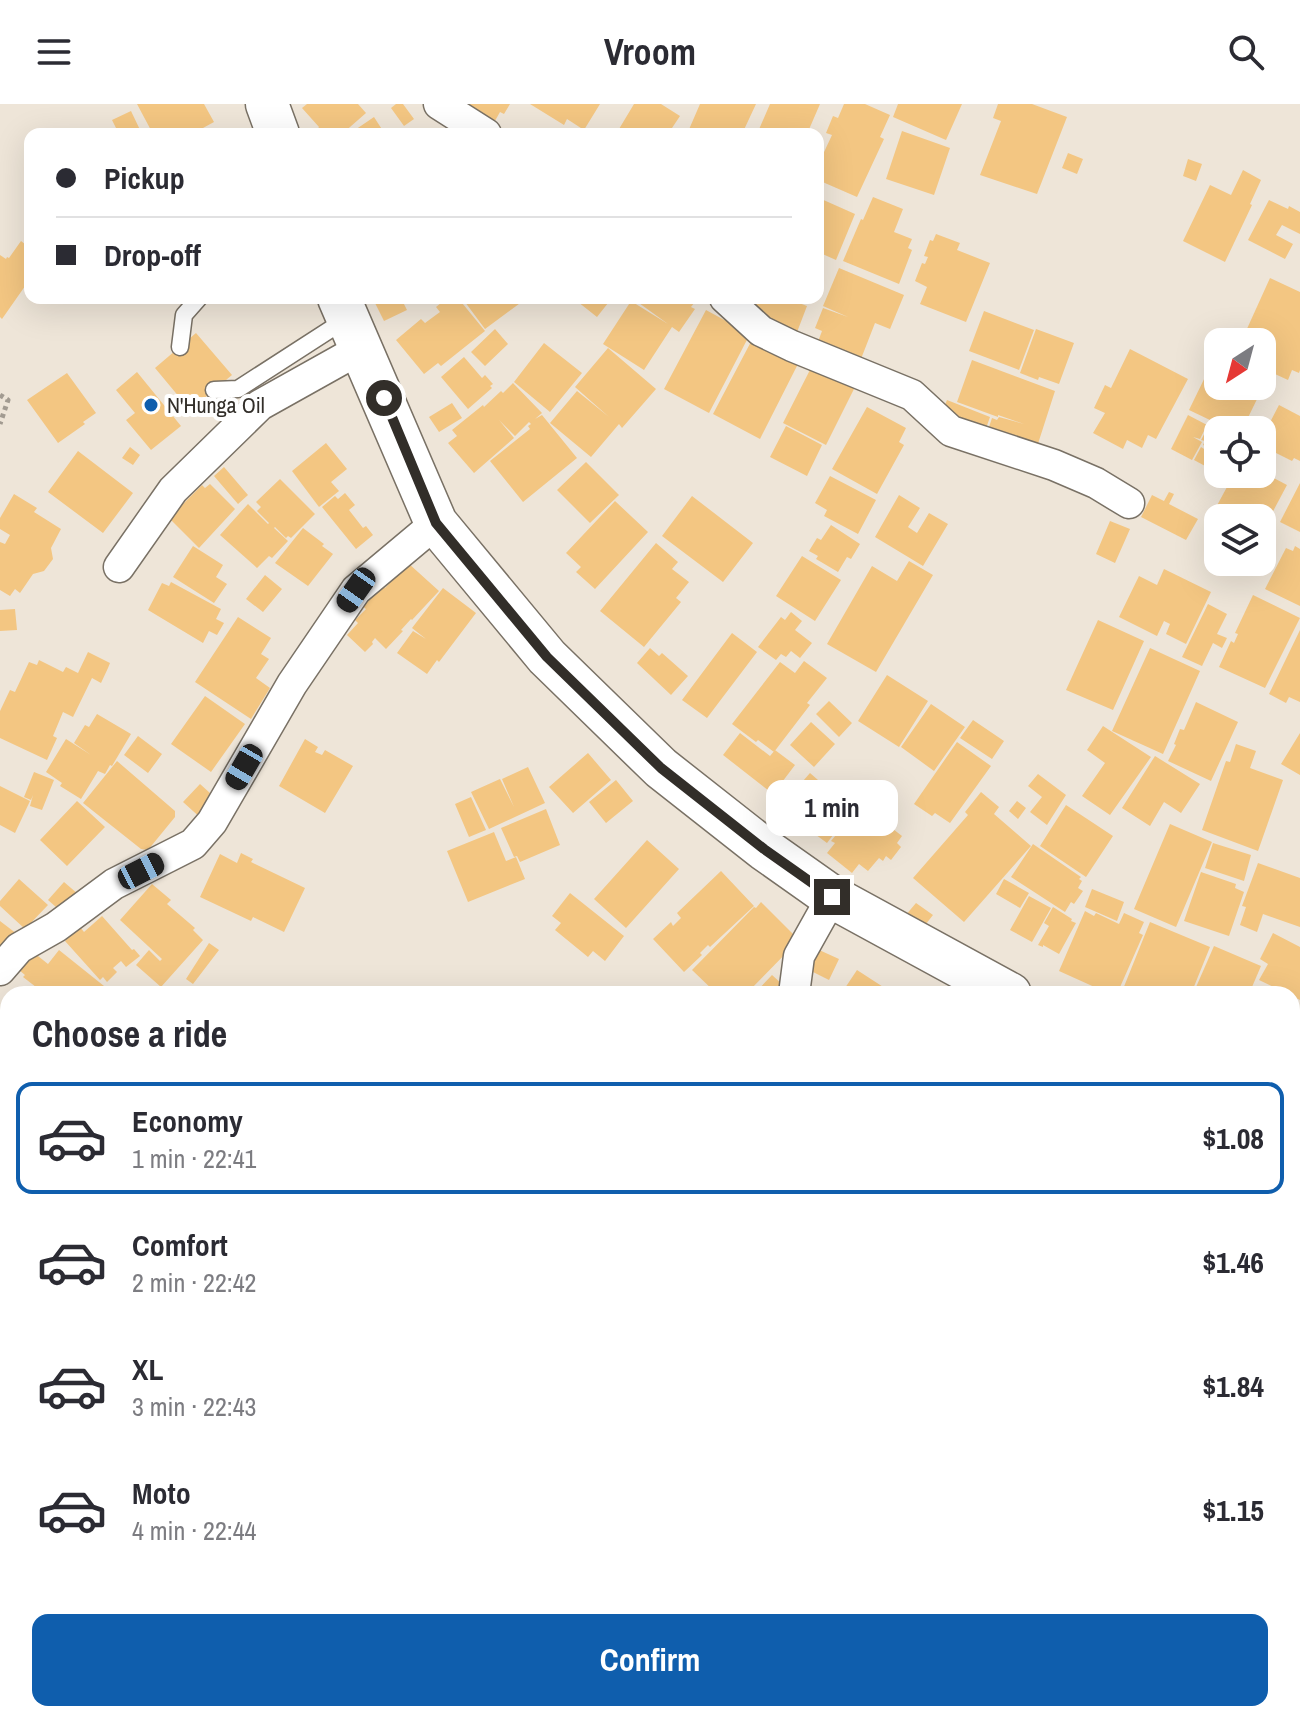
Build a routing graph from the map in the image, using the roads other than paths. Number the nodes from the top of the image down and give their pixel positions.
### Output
1 (267, 104) edge
2 (439, 104) edge
3 (276, 128) edge
4 (477, 128) edge
5 (194, 304) edge
6 (732, 304) edge
7 (349, 322) edge
8 (180, 347) dead end
9 (214, 390) dead end
10 (1129, 503) dead end
11 (436, 523) junction
12 (119, 567) dead end
13 (832, 897) junction
14 (0, 970) edge
15 (795, 986) edge
16 (995, 986) edge

1 - 3 main road
2 - 4 street
5 - 8 lane
6 - 10 street
7 - 9 lane
7 - 11 main road
7 - 12 street
11 - 13 main road
11 - 14 street
13 - 15 street
13 - 16 main road

